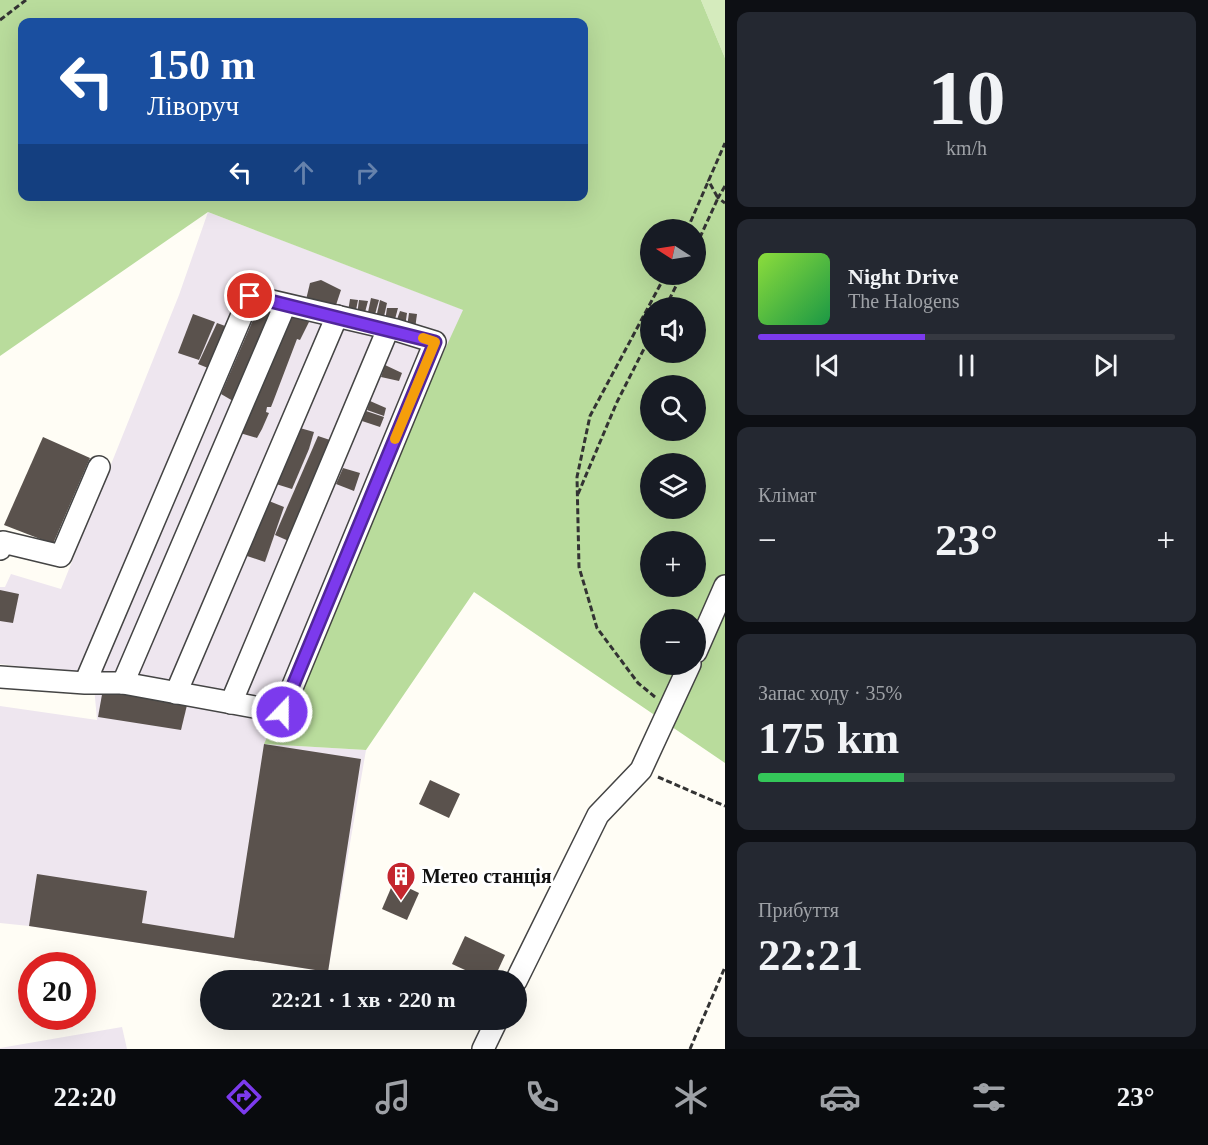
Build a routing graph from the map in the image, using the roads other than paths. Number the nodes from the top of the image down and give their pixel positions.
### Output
1 (285, 305) junction
2 (337, 316) junction
3 (388, 329) junction
4 (99, 467) dead end
5 (0, 549) edge
6 (725, 586) edge
7 (706, 629) edge
8 (685, 675) edge
9 (0, 676) edge
10 (85, 683) junction
11 (123, 683) junction
12 (176, 693) junction
13 (231, 703) junction
14 (521, 970) edge
15 (492, 1030) edge
16 (483, 1049) edge

1 - 2 lane
1 - 10 lane
1 - 11 lane
2 - 3 lane
2 - 12 lane
3 - 13 lane
3 - 13 lane
4 - 5 lane
6 - 7 lane
8 - 14 lane
9 - 10 lane
10 - 11 lane
11 - 12 lane
12 - 13 lane
15 - 16 lane

